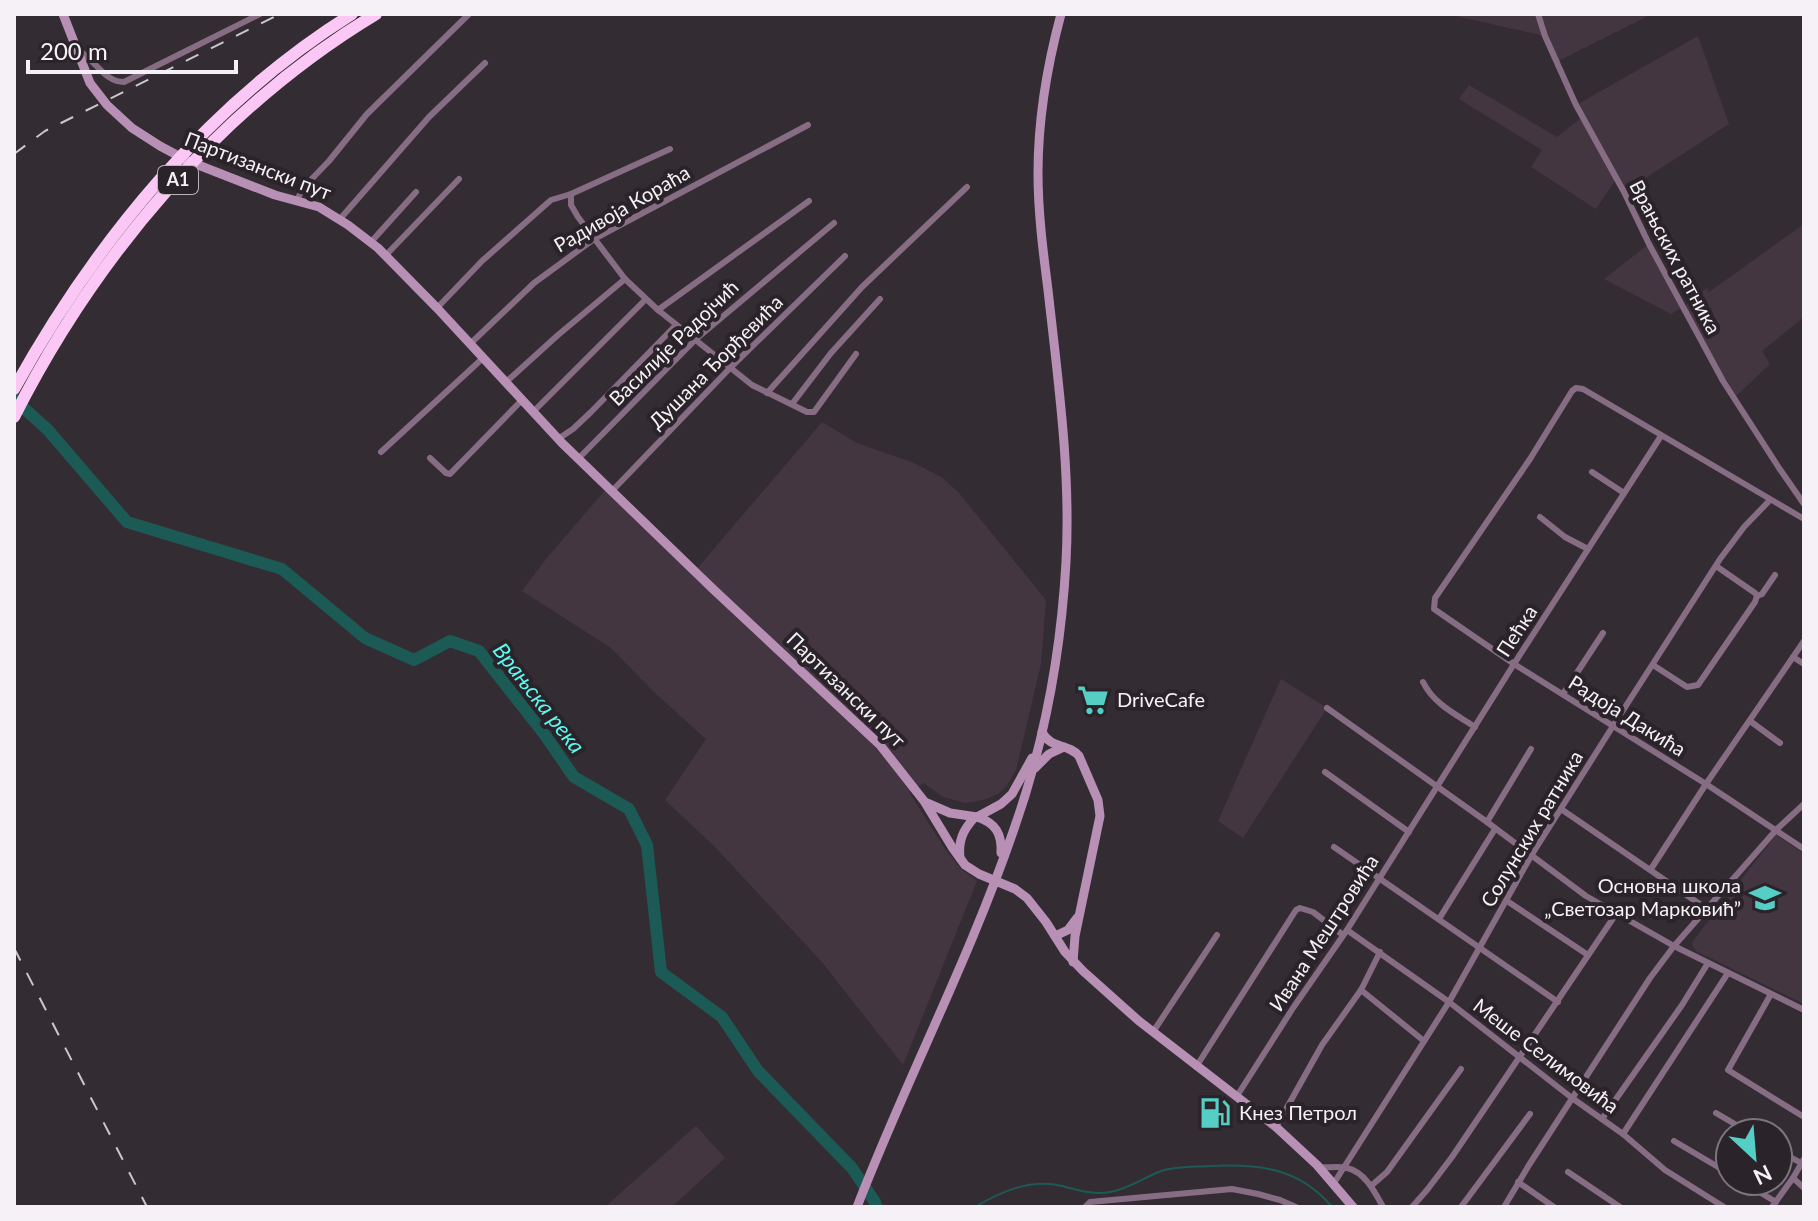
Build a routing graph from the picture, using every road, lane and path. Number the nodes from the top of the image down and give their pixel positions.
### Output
1 (63, 14) edge
2 (260, 14) edge
3 (352, 14) edge
4 (376, 14) edge
5 (469, 14) edge
6 (1061, 14) edge
7 (1538, 14) edge
8 (76, 49) junction
9 (485, 63) dead end
10 (808, 125) dead end
11 (670, 149) dead end
12 (459, 179) dead end
13 (967, 187) dead end
14 (416, 192) dead end
15 (571, 194) junction
16 (297, 200) junction
17 (809, 201) dead end
18 (340, 219) junction
19 (834, 223) dead end
20 (594, 239) junction
21 (371, 242) junction
22 (386, 255) junction
23 (845, 256) dead end
24 (625, 279) junction
25 (646, 299) junction
26 (880, 299) dead end
27 (437, 308) junction
28 (658, 310) junction
29 (676, 325) junction
30 (696, 339) junction
31 (470, 344) junction
32 (856, 354) dead end
33 (483, 358) junction
34 (730, 368) junction
35 (506, 382) junction
36 (19, 389) edge
37 (767, 393) junction
38 (522, 400) junction
39 (792, 404) junction
40 (533, 412) junction
41 (14, 416) edge
42 (1661, 436) junction
43 (558, 439) junction
44 (381, 452) dead end
45 (430, 458) dead end
46 (578, 459) junction
47 (1592, 472) dead end
48 (612, 491) junction
49 (1624, 493) junction
50 (1770, 500) junction
51 (1804, 504) edge
52 (1802, 516) edge
53 (1540, 517) dead end
54 (1588, 549) junction
55 (1716, 566) junction
56 (1775, 575) dead end
57 (1757, 596) junction
58 (1603, 633) dead end
59 (1804, 641) edge
60 (1793, 657) junction
61 (1514, 664) junction
62 (1804, 664) edge
63 (1653, 665) junction
64 (1423, 682) dead end
65 (1563, 694) junction
66 (1327, 708) dead end
67 (1750, 721) junction
68 (1613, 726) junction
69 (1475, 727) junction
70 (1042, 732) junction
71 (1780, 743) dead end
72 (1064, 747) junction
73 (1531, 749) dead end
74 (1037, 753) junction
75 (1032, 771) junction
76 (1325, 772) dead end
77 (1706, 784) junction
78 (1437, 786) junction
79 (924, 801) junction
80 (1804, 804) edge
81 (1561, 809) junction
82 (976, 818) junction
83 (1487, 822) junction
84 (1495, 829) junction
85 (1777, 829) junction
86 (1409, 832) junction
87 (1334, 847) dead end
88 (1804, 849) edge
89 (1531, 856) junction
90 (960, 858) junction
91 (1001, 863) junction
92 (1651, 869) junction
93 (1379, 878) junction
94 (1507, 901) junction
95 (1707, 909) junction
96 (1616, 914) junction
97 (1079, 916) junction
98 (1439, 919) junction
99 (1345, 932) junction
100 (1217, 935) dead end
101 (1055, 936) junction
102 (1674, 946) junction
103 (1481, 947) junction
104 (1380, 952) junction
105 (1588, 955) junction
106 (1073, 962) junction
107 (1708, 963) junction
108 (1728, 973) junction
109 (1361, 990) junction
110 (1771, 994) junction
111 (1449, 1002) junction
112 (1558, 1002) junction
113 (1804, 1010) edge
114 (1153, 1032) junction
115 (1424, 1041) junction
116 (1520, 1057) junction
117 (1196, 1067) junction
118 (1461, 1069) dead end
119 (1237, 1096) junction
120 (1572, 1098) junction
121 (1716, 1113) dead end
122 (1530, 1114) dead end
123 (1723, 1117) edge
124 (1804, 1117) edge
125 (1602, 1119) junction
126 (1276, 1127) junction
127 (1623, 1134) junction
128 (1674, 1141) dead end
129 (1714, 1165) edge
130 (1319, 1167) junction
131 (1344, 1167) junction
132 (1568, 1172) dead end
133 (1518, 1182) junction
134 (1334, 1183) junction
135 (1371, 1186) junction
136 (1265, 1196) junction
137 (1144, 1197) junction
138 (1088, 1205) edge
139 (857, 1207) edge
140 (1142, 1207) edge
141 (1273, 1207) edge
142 (1296, 1207) edge
143 (1353, 1207) edge
144 (1383, 1207) edge
145 (1412, 1207) edge
146 (1461, 1207) edge
147 (1504, 1207) edge
148 (1554, 1207) edge
149 (1620, 1207) edge
150 (1724, 1207) edge

1 - 8 main road, Партизански пут
2 - 8 street
3 - 36 highway, A1
4 - 36 highway, A1
5 - 16 street
6 - 70 main road
7 - 51 street, Врањских ратника
8 - 16 main road, Партизански пут
9 - 18 street
10 - 20 street, Радивоја Кораћа
11 - 15 street
12 - 22 street
13 - 37 street
14 - 21 street
15 - 20 street
15 - 27 street
16 - 18 main road, Партизански пут
17 - 28 street
18 - 21 main road, Партизански пут
19 - 30 street, Василије Радојчић
20 - 24 street
20 - 31 street, Радивоја Кораћа
21 - 22 main road, Партизански пут
22 - 27 main road, Партизански пут
23 - 34 street, Душана Ђорђевића
24 - 25 street
24 - 35 street
25 - 28 street
25 - 40 street
26 - 39 street
27 - 31 main road, Партизански пут
28 - 29 street
29 - 30 street
29 - 43 street
30 - 34 street
30 - 46 street, Василије Радојчић
31 - 33 main road, Партизански пут
32 - 39 street
33 - 35 main road, Партизански пут
33 - 44 street
34 - 37 street
34 - 48 street, Душана Ђорђевића
35 - 38 main road, Партизански пут
36 - 41 highway, A1
37 - 39 street
38 - 40 main road, Партизански пут
38 - 45 street
40 - 43 main road, Партизански пут
42 - 49 street, Пећка
42 - 50 street
42 - 61 street, Радоја Дакића
43 - 46 main road, Партизански пут
46 - 48 main road, Партизански пут
47 - 49 street
48 - 79 main road, Партизански пут
49 - 54 street, Пећка
50 - 52 street
50 - 55 street, Солунских ратника
53 - 54 street
54 - 61 street, Пећка
55 - 57 street
55 - 63 street, Солунских ратника
56 - 57 street
57 - 63 street
58 - 65 street
59 - 60 street
60 - 62 street
60 - 67 street
61 - 65 street, Радоја Дакића
61 - 69 street, Пећка
63 - 68 street, Солунских ратника
64 - 69 street
65 - 68 street, Радоја Дакића
66 - 78 street
67 - 71 street
67 - 77 street
68 - 77 street, Радоја Дакића
68 - 81 street, Солунских ратника
69 - 78 street, Пећка
70 - 72 main road
70 - 74 main road
72 - 75 main road
72 - 97 main road
73 - 83 street
74 - 75 main road
74 - 82 main road
75 - 91 main road
76 - 86 street
77 - 85 street, Радоја Дакића
77 - 92 street
78 - 83 street
78 - 86 street, Ивана Мештровића
79 - 82 main road
79 - 90 main road, Партизански пут
80 - 85 street
81 - 89 street, Солунских ратника
81 - 92 street
82 - 90 main road
82 - 91 main road
83 - 84 street
84 - 89 street
84 - 98 street
85 - 88 street, Радоја Дакића
85 - 95 street
86 - 93 street, Ивана Мештровића
87 - 93 street
89 - 94 street, Солунских ратника
89 - 96 street
90 - 101 main road, Партизански пут
91 - 139 main road
92 - 95 street
93 - 98 street
93 - 99 street, Ивана Мештровића
94 - 103 street, Солунских ратника
94 - 105 street
95 - 102 street
96 - 102 street
96 - 105 street
97 - 101 main road
97 - 106 main road
98 - 103 street
99 - 104 street, Меше Селимовића
99 - 117 street, Меше Селимовића
99 - 119 street, Ивана Мештровића
100 - 114 street
101 - 106 main road, Партизански пут
102 - 107 street
102 - 120 street
103 - 111 street, Солунских ратника
103 - 112 street
104 - 109 street
104 - 111 street, Меше Селимовића
105 - 112 street
106 - 114 main road, Партизански пут
107 - 108 street
107 - 125 street
108 - 110 street
108 - 127 street
109 - 115 street
109 - 126 street
110 - 113 street
110 - 124 street
111 - 115 street, Солунских ратника
111 - 116 street, Меше Селимовића
112 - 116 street
114 - 117 main road, Партизански пут
115 - 131 street, Солунских ратника
116 - 120 street, Меше Селимовића
116 - 145 street
117 - 119 main road, Партизански пут
118 - 135 street
119 - 126 main road, Партизански пут
120 - 125 street, Меше Селимовића
120 - 133 street
121 - 123 street
122 - 146 street
125 - 127 street, Меше Селимовића
126 - 130 main road, Партизански пут
127 - 150 street, Меше Селимовића
128 - 129 street
130 - 131 street
130 - 134 main road, Партизански пут
131 - 134 street, Солунских ратника
131 - 135 street
132 - 149 street
133 - 147 street
133 - 148 street
134 - 143 main road, Партизански пут
135 - 144 street
136 - 137 street
136 - 141 street
136 - 142 street
137 - 138 street
137 - 140 street

